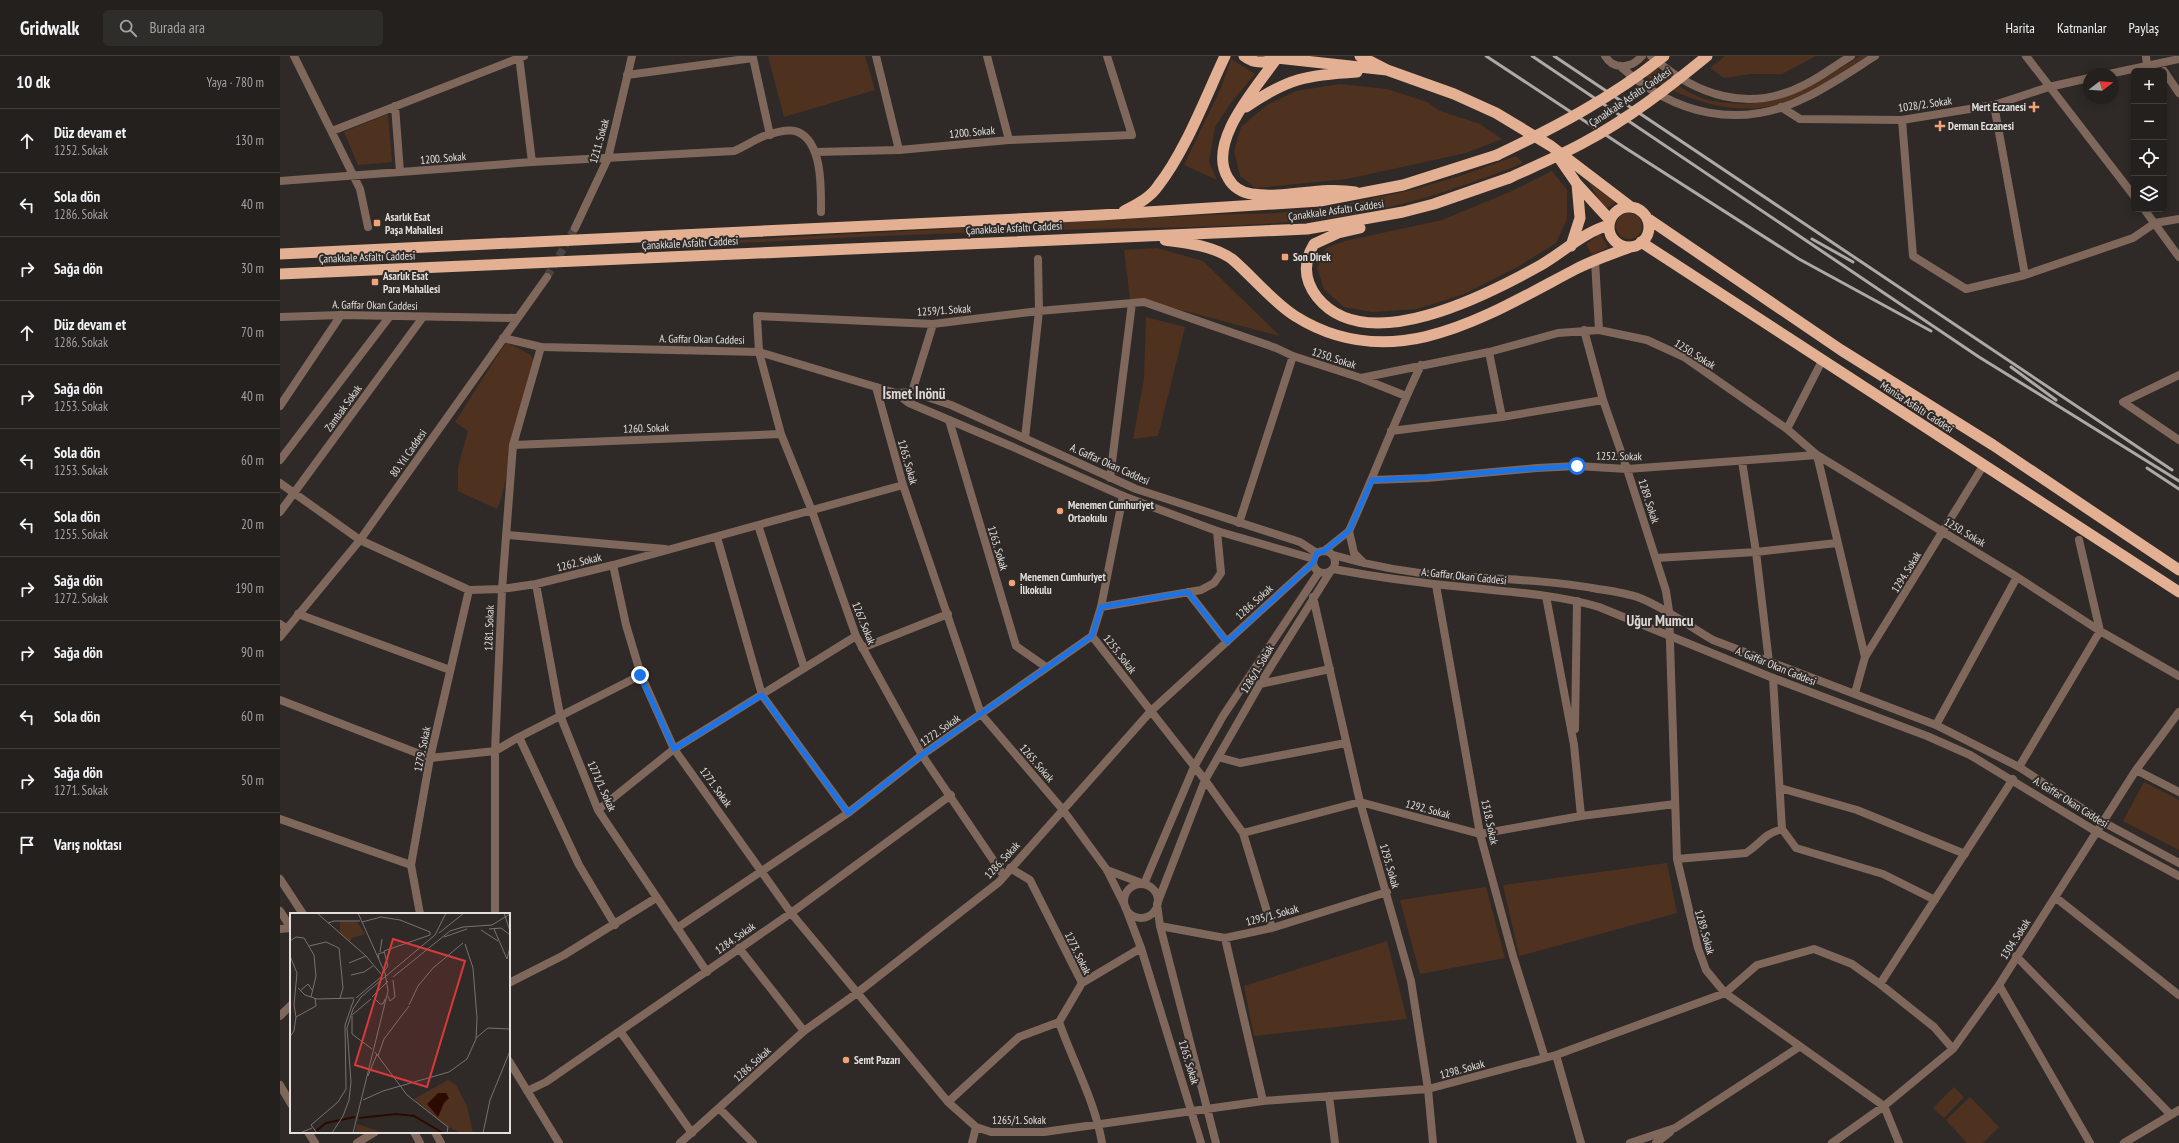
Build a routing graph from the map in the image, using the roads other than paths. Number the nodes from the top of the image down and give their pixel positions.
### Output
1 (294, 56) edge
2 (521, 56) edge
3 (632, 56) edge
4 (876, 56) edge
5 (987, 56) edge
6 (1107, 56) edge
7 (1225, 56) edge
8 (1244, 56) edge
9 (1360, 56) edge
10 (1605, 56) edge
11 (1642, 56) edge
12 (1651, 56) edge
13 (1664, 56) edge
14 (1707, 56) edge
15 (1851, 56) edge
16 (1875, 56) edge
17 (2026, 56) edge
18 (2146, 56) edge
19 (1278, 57) edge
20 (2179, 59) edge
21 (2158, 63) junction
22 (1620, 66) junction
23 (2146, 66) junction
24 (2162, 68) edge
25 (1387, 70) junction
26 (2119, 72) edge
27 (627, 75) junction
28 (2167, 75) edge
29 (2083, 79) edge
30 (2049, 87) junction
31 (2179, 93) edge
32 (1994, 105) junction
33 (395, 106) junction
34 (1781, 107) junction
35 (1241, 111) junction
36 (1902, 120) junction
37 (332, 131) junction
38 (770, 135) junction
39 (1009, 140) junction
40 (1551, 146) junction
41 (899, 150) junction
42 (815, 152) junction
43 (608, 158) junction
44 (532, 162) junction
45 (400, 172) junction
46 (354, 176) junction
47 (280, 181) edge
48 (1577, 184) junction
49 (1481, 188) junction
50 (2131, 192) edge
51 (1364, 193) junction
52 (1631, 207) junction
53 (821, 212) dead end
54 (2146, 212) edge
55 (1121, 213) junction
56 (1647, 218) junction
57 (2179, 220) edge
58 (1609, 222) junction
59 (2155, 223) junction
60 (368, 227) dead end
61 (575, 228) tunnel mouth
62 (1141, 236) junction
63 (1641, 242) junction
64 (1571, 246) junction
65 (1630, 247) junction
66 (280, 254) edge
67 (2179, 257) edge
68 (1038, 259) dead end
69 (1595, 261) junction
70 (280, 274) edge
71 (2024, 275) junction
72 (547, 277) tunnel mouth
73 (1132, 303) junction
74 (1038, 310) junction
75 (341, 315) junction
76 (390, 316) junction
77 (757, 316) joint
78 (280, 317) edge
79 (423, 317) junction
80 (517, 318) junction
81 (933, 324) junction
82 (1584, 330) junction
83 (1599, 330) junction
84 (503, 338) junction
85 (541, 347) junction
86 (759, 352) junction
87 (1489, 352) junction
88 (1293, 356) junction
89 (1822, 361) junction
90 (1421, 365) junction
91 (2179, 375) edge
92 (1361, 378) junction
93 (876, 387) junction
94 (896, 392) junction
95 (912, 392) junction
96 (1406, 396) junction
97 (1603, 400) junction
98 (280, 406) edge
99 (1502, 417) junction
100 (949, 420) junction
101 (1786, 430) junction
102 (1391, 431) junction
103 (781, 434) junction
104 (1025, 438) junction
105 (2179, 440) edge
106 (513, 445) junction
107 (1817, 455) junction
108 (280, 460) edge
109 (1742, 461) junction
110 (1983, 466) junction
111 (1627, 469) junction
112 (1110, 478) junction
113 (1372, 480) junction
114 (280, 483) edge
115 (903, 485) junction
116 (293, 494) junction
117 (1123, 496) junction
118 (812, 511) junction
119 (280, 512) edge
120 (1239, 523) junction
121 (758, 525) junction
122 (1217, 530) junction
123 (1349, 531) junction
124 (1944, 532) junction
125 (507, 535) junction
126 (717, 536) junction
127 (360, 540) junction
128 (2079, 540) dead end
129 (1837, 543) junction
130 (670, 550) junction
131 (1756, 552) junction
132 (1334, 555) junction
133 (1317, 557) junction
134 (1656, 558) junction
135 (1365, 564) junction
136 (614, 565) junction
137 (2179, 570) edge
138 (1331, 571) junction
139 (1319, 572) junction
140 (2017, 576) junction
141 (536, 584) junction
142 (1436, 585) junction
143 (502, 589) junction
144 (468, 590) junction
145 (1188, 592) junction
146 (2179, 592) edge
147 (1546, 596) junction
148 (1313, 597) junction
149 (1577, 601) junction
150 (1101, 607) junction
151 (1668, 611) junction
152 (298, 614) junction
153 (948, 614) junction
154 (283, 626) edge
155 (2100, 631) junction
156 (1670, 635) junction
157 (856, 636) junction
158 (1092, 636) junction
159 (280, 637) edge
160 (1227, 642) junction
161 (862, 648) junction
162 (1865, 657) junction
163 (1769, 662) junction
164 (804, 667) junction
165 (1046, 667) junction
166 (1330, 669) junction
167 (450, 670) junction
168 (640, 675) junction
169 (2179, 676) edge
170 (1773, 678) junction
171 (1260, 684) junction
172 (1855, 693) junction
173 (762, 695) junction
174 (280, 700) edge
175 (1151, 711) junction
176 (2179, 712) edge
177 (981, 714) junction
178 (560, 715) junction
179 (1936, 725) junction
180 (519, 737) junction
181 (1346, 743) junction
182 (1574, 746) junction
183 (674, 749) junction
184 (495, 750) junction
185 (922, 755) junction
186 (1218, 757) junction
187 (430, 758) junction
188 (1194, 767) junction
189 (2019, 767) junction
190 (2136, 770) junction
191 (2013, 779) junction
192 (1205, 780) junction
193 (1780, 788) junction
194 (2179, 792) edge
195 (951, 795) junction
196 (1360, 802) junction
197 (1675, 804) junction
198 (598, 810) junction
199 (1063, 810) junction
200 (848, 813) junction
201 (1581, 816) junction
202 (280, 819) edge
203 (2104, 822) junction
204 (1782, 829) junction
205 (2097, 832) junction
206 (1243, 833) junction
207 (1480, 834) junction
208 (1965, 854) junction
209 (1677, 859) junction
210 (2179, 862) edge
211 (411, 865) junction
212 (1010, 868) junction
213 (762, 869) junction
214 (1107, 870) junction
215 (1004, 876) junction
216 (2179, 876) edge
217 (280, 878) edge
218 (1144, 884) junction
219 (1387, 892) junction
220 (2055, 897) junction
221 (656, 898) junction
222 (1935, 900) junction
223 (1157, 904) junction
224 (1125, 906) junction
225 (280, 911) edge
226 (302, 913) edge
227 (420, 913) edge
228 (495, 913) edge
229 (791, 913) junction
230 (615, 925) junction
231 (290, 926) edge
232 (1160, 926) junction
233 (290, 928) edge
234 (677, 928) junction
235 (1272, 928) junction
236 (280, 929) edge
237 (1225, 938) junction
238 (739, 948) junction
239 (1141, 948) junction
240 (2016, 956) junction
241 (707, 972) junction
242 (510, 982) edge
243 (1082, 982) junction
244 (1880, 984) junction
245 (1999, 985) junction
246 (857, 993) junction
247 (1724, 993) junction
248 (2179, 995) edge
249 (280, 1005) edge
250 (290, 1006) edge
251 (280, 1016) edge
252 (1059, 1022) junction
253 (620, 1031) junction
254 (804, 1031) junction
255 (1799, 1047) junction
256 (1953, 1049) junction
257 (1556, 1055) junction
258 (1545, 1058) junction
259 (510, 1062) edge
260 (280, 1086) edge
261 (1428, 1089) junction
262 (527, 1091) junction
263 (1330, 1096) junction
264 (1263, 1101) junction
265 (290, 1102) edge
266 (948, 1102) junction
267 (1884, 1106) junction
268 (719, 1108) junction
269 (1207, 1109) junction
270 (2179, 1110) edge
271 (1193, 1112) junction
272 (2171, 1116) junction
273 (1099, 1123) junction
274 (976, 1127) junction
275 (1676, 1128) junction
276 (309, 1133) edge
277 (373, 1133) edge
278 (415, 1133) edge
279 (436, 1133) edge
280 (692, 1133) junction
281 (315, 1143) edge
282 (357, 1143) edge
283 (420, 1143) edge
284 (441, 1143) edge
285 (559, 1143) edge
286 (680, 1143) edge
287 (753, 1143) edge
288 (972, 1143) edge
289 (1102, 1143) edge
290 (1201, 1143) edge
291 (1216, 1143) edge
292 (1335, 1143) edge
293 (1433, 1143) edge
294 (1581, 1143) edge
295 (1630, 1143) edge
296 (1656, 1143) edge
297 (1832, 1143) edge
298 (1899, 1143) edge
299 (2090, 1143) edge
300 (2124, 1143) edge

1 - 37 street
2 - 33 street
2 - 44 street
3 - 27 street, 1211. Sokak
4 - 41 street
5 - 39 street
6 - 39 street, 1200. Sokak
7 - 55 highway
8 - 19 highway
9 - 25 highway
10 - 22 street
11 - 22 street
12 - 15 street
13 - 51 highway, Çanakkale Asfaltı Caddesi, bridge
14 - 49 highway, Çanakkale Asfaltı Caddesi, bridge
16 - 34 street
17 - 30 street
18 - 23 street
19 - 25 highway
19 - 35 highway
20 - 21 street
21 - 23 street
21 - 24 street
22 - 34 street
23 - 26 street
25 - 35 highway
25 - 40 highway
27 - 38 street
27 - 43 street, 1211. Sokak
28 - 31 street
29 - 30 street, 1028/2. Sokak
30 - 32 street, 1028/2. Sokak
30 - 50 street
32 - 36 street, 1028/2. Sokak
32 - 71 street
33 - 37 street
33 - 45 street
34 - 36 street, 1028/2. Sokak
35 - 51 highway
36 - 71 street
37 - 46 street
38 - 42 street, 1200. Sokak
38 - 43 street, 1200. Sokak
39 - 41 street, 1200. Sokak
40 - 48 highway
40 - 52 highway
41 - 42 street, 1200. Sokak
42 - 53 street
43 - 44 street, 1200. Sokak
43 - 61 street, 1211. Sokak
44 - 45 street, 1200. Sokak
45 - 46 street, 1200. Sokak
46 - 47 street, 1200. Sokak
46 - 60 street
48 - 58 highway
48 - 64 highway
49 - 62 highway, Çanakkale Asfaltı Caddesi
49 - 64 highway
51 - 55 highway, Çanakkale Asfaltı Caddesi
52 - 56 highway
52 - 58 highway
54 - 59 street
55 - 66 highway, Çanakkale Asfaltı Caddesi
56 - 63 highway
56 - 137 highway, Manisa Asfaltı Caddesi
57 - 59 street
58 - 64 highway
58 - 65 highway
59 - 67 street
59 - 71 street
62 - 69 highway
62 - 70 highway, Çanakkale Asfaltı Caddesi
63 - 65 highway
63 - 89 highway, Manisa Asfaltı Caddesi
65 - 69 highway
68 - 74 street
69 - 83 street
72 - 80 street, 80. Yıl Caddesi
73 - 74 street, 1259/1. Sokak
73 - 88 street, 1250. Sokak
73 - 112 street
74 - 81 street, 1259/1. Sokak
74 - 104 street
75 - 76 street, A. Gaffar Okan Caddesi
75 - 78 street, A. Gaffar Okan Caddesi
75 - 98 street
76 - 79 street, A. Gaffar Okan Caddesi
76 - 108 street
77 - 81 street, 1259/1. Sokak
77 - 86 street, 1267. Sokak
79 - 80 street, A. Gaffar Okan Caddesi
79 - 116 street, Zambak Sokak
80 - 84 street, 80. Yıl Caddesi
81 - 95 street
82 - 83 street, 1250. Sokak
82 - 87 street, 1250. Sokak
82 - 97 street, 1289. Sokak
83 - 101 street, 1250. Sokak
84 - 85 street, A. Gaffar Okan Caddesi
84 - 127 street, 80. Yıl Caddesi
85 - 86 street, A. Gaffar Okan Caddesi
85 - 106 street, 1281. Sokak
86 - 93 street, A. Gaffar Okan Caddesi
86 - 103 street, 1267. Sokak
87 - 90 street, 1250. Sokak
87 - 99 street
88 - 92 street, 1250. Sokak
88 - 120 street
89 - 101 street
89 - 110 highway, Manisa Asfaltı Caddesi
90 - 92 street, 1250. Sokak
90 - 96 street
91 - 105 street
92 - 96 street
93 - 94 street, A. Gaffar Okan Caddesi
93 - 115 street, 1265. Sokak
94 - 95 street, A. Gaffar Okan Caddesi
94 - 100 street, A. Gaffar Okan Caddesi
95 - 104 street, A. Gaffar Okan Caddesi
96 - 102 street
97 - 99 street
97 - 111 street, 1289. Sokak
99 - 102 street
100 - 117 street, A. Gaffar Okan Caddesi
100 - 165 street, 1263. Sokak
101 - 107 street, 1250. Sokak
102 - 113 street
103 - 106 street, 1260. Sokak
103 - 118 street, 1267. Sokak
104 - 112 street, A. Gaffar Okan Caddesi
106 - 125 street, 1281. Sokak
107 - 109 street, 1252. Sokak
107 - 124 street, 1250. Sokak
107 - 129 street
109 - 111 street, 1252. Sokak
109 - 131 street
110 - 124 street, 1294. Sokak
110 - 146 highway, Manisa Asfaltı Caddesi
111 - 113 street, 1252. Sokak
111 - 134 street, 1289. Sokak
112 - 120 street, A. Gaffar Okan Caddesi
113 - 123 street
114 - 116 street, 1262. Sokak
115 - 118 street, 1262. Sokak
115 - 153 street, 1265. Sokak
116 - 119 street, Zambak Sokak
116 - 127 street, 1262. Sokak
117 - 122 street, A. Gaffar Okan Caddesi
117 - 150 street, 1255. Sokak
118 - 121 street, 1262. Sokak
118 - 157 street, 1267. Sokak
120 - 133 street, A. Gaffar Okan Caddesi
121 - 126 street, 1262. Sokak
121 - 164 street
122 - 133 street, A. Gaffar Okan Caddesi
122 - 145 street
123 - 133 street, 1286. Sokak
123 - 135 street
124 - 140 street, 1250. Sokak
124 - 162 street, 1294. Sokak
125 - 130 street
125 - 143 street, 1281. Sokak
126 - 130 street, 1262. Sokak
126 - 173 street
127 - 144 street, 1262. Sokak
127 - 152 street, 80. Yıl Caddesi
128 - 155 street
129 - 131 street
129 - 162 street
130 - 136 street, 1262. Sokak
131 - 134 street
131 - 163 street
132 - 133 street, A. Gaffar Okan Caddesi
132 - 135 street, A. Gaffar Okan Caddesi
132 - 138 street
133 - 139 street
133 - 160 street, 1286. Sokak
134 - 151 street, 1289. Sokak
135 - 151 street, A. Gaffar Okan Caddesi
136 - 141 street, 1262. Sokak
136 - 168 street, 1271. Sokak
138 - 139 street, A. Gaffar Okan Caddesi
138 - 142 street, A. Gaffar Okan Caddesi
138 - 148 street, 1286/1. Sokak
139 - 188 street, 1286/1. Sokak
140 - 155 street, 1250. Sokak
140 - 179 street
141 - 143 street, 1262. Sokak
141 - 178 street, 1271/1. Sokak
142 - 147 street, A. Gaffar Okan Caddesi
142 - 207 street, 1318. Sokak
143 - 144 street, 1262. Sokak
143 - 184 street, 1281. Sokak
144 - 167 street, 1279. Sokak
145 - 150 street
145 - 160 street
147 - 149 street, A. Gaffar Okan Caddesi
147 - 182 street
148 - 166 street, 1295. Sokak
148 - 171 street, 1286/1. Sokak
149 - 156 street, A. Gaffar Okan Caddesi
149 - 182 street
150 - 158 street, 1255. Sokak
151 - 156 street, 1289. Sokak
151 - 163 street, A. Gaffar Okan Caddesi
152 - 154 street, 80. Yıl Caddesi
152 - 167 street
153 - 161 street
153 - 177 street, 1265. Sokak
154 - 159 street, 80. Yıl Caddesi
155 - 169 street, 1250. Sokak
155 - 189 street
156 - 170 street, A. Gaffar Okan Caddesi
156 - 197 street, 1289. Sokak
157 - 161 street, 1267. Sokak
157 - 164 street
158 - 165 street, 1272. Sokak
158 - 175 street, 1255. Sokak
160 - 175 street, 1286. Sokak
161 - 185 street, 1267. Sokak
162 - 172 street, 1294. Sokak
163 - 172 street, A. Gaffar Okan Caddesi
164 - 173 street
165 - 177 street, 1272. Sokak
166 - 171 street
166 - 181 street, 1295. Sokak
167 - 187 street, 1279. Sokak
168 - 178 street
168 - 183 street, 1271. Sokak
170 - 191 street, A. Gaffar Okan Caddesi
170 - 193 street
171 - 186 street, 1286/1. Sokak
172 - 179 street, A. Gaffar Okan Caddesi
173 - 183 street
173 - 200 street
174 - 187 street
175 - 188 street, 1255. Sokak
175 - 199 street, 1286. Sokak
176 - 190 street, 1304. Sokak
177 - 185 street, 1272. Sokak
177 - 199 street, 1265. Sokak
178 - 180 street
178 - 198 street, 1271/1. Sokak
179 - 189 street, A. Gaffar Okan Caddesi
180 - 184 street
180 - 230 street
181 - 186 street
181 - 196 street, 1295. Sokak
182 - 201 street
183 - 198 street
183 - 213 street, 1271. Sokak
184 - 187 street
184 - 228 street, 1281. Sokak
185 - 195 street, 1267. Sokak
185 - 200 street, 1272. Sokak
186 - 192 street, 1286/1. Sokak
187 - 211 street, 1279. Sokak
188 - 192 street, 1255. Sokak
188 - 218 street
189 - 203 street, A. Gaffar Okan Caddesi
190 - 194 street
190 - 203 street, 1304. Sokak
191 - 205 street, A. Gaffar Okan Caddesi
191 - 208 street
192 - 206 street
192 - 223 street, 1265. Sokak
193 - 204 street
193 - 208 street
195 - 215 street, 1267. Sokak
195 - 229 street, 1284. Sokak
196 - 206 street, 1292. Sokak
196 - 207 street, 1292. Sokak
196 - 219 street, 1295. Sokak
197 - 201 street, 1292. Sokak
197 - 209 street, 1289. Sokak
198 - 221 street, 1271/1. Sokak
199 - 212 street, 1286. Sokak
199 - 214 street, 1265. Sokak
200 - 213 street, 1272. Sokak
201 - 207 street, 1292. Sokak
202 - 211 street
203 - 205 street, 1304. Sokak
203 - 210 street, A. Gaffar Okan Caddesi
204 - 209 street
204 - 222 street
205 - 216 street, A. Gaffar Okan Caddesi
205 - 220 street, 1304. Sokak
206 - 235 street
207 - 258 street, 1318. Sokak
208 - 222 street
209 - 247 street, 1289. Sokak
211 - 227 street, 1279. Sokak
212 - 215 street, 1286. Sokak
212 - 243 street, 1273. Sokak
213 - 229 street, 1271. Sokak
213 - 234 street, 1272. Sokak
214 - 218 street
214 - 224 street, 1265. Sokak
215 - 246 street, 1286. Sokak
217 - 226 street
218 - 223 street
218 - 224 street
219 - 235 street, 1295/1. Sokak
219 - 261 street, 1295. Sokak
220 - 240 street, 1304. Sokak
220 - 248 street
221 - 230 street
221 - 234 street, 1271/1. Sokak
222 - 244 street
223 - 224 street
223 - 232 street, 1265. Sokak
224 - 239 street, 1265. Sokak
225 - 231 street
229 - 238 street, 1284. Sokak
229 - 246 street, 1271. Sokak
230 - 242 street
232 - 237 street, 1295/1. Sokak
232 - 269 street, 1265. Sokak
233 - 236 street
234 - 241 street, 1271/1. Sokak
235 - 237 street, 1295/1. Sokak
237 - 264 street
238 - 241 street, 1284. Sokak
238 - 254 street
239 - 243 street
239 - 271 street, 1265. Sokak
240 - 245 street, 1304. Sokak
240 - 272 street
241 - 253 street, 1284. Sokak
243 - 252 street, 1273. Sokak
244 - 247 street
244 - 256 street
245 - 256 street, 1304. Sokak
245 - 299 street
246 - 254 street, 1286. Sokak
246 - 266 street, 1265/1. Sokak
247 - 255 street, 1289. Sokak
247 - 257 street, 1298. Sokak
249 - 250 street
250 - 251 street
252 - 266 street
252 - 273 street
253 - 262 street, 1284. Sokak
253 - 280 street
254 - 268 street, 1286. Sokak
255 - 267 street, 1289. Sokak
255 - 275 street
256 - 267 street, 1304. Sokak
257 - 258 street, 1298. Sokak
257 - 294 street
258 - 261 street, 1298. Sokak
259 - 262 street
260 - 265 street
261 - 263 street, 1298. Sokak
261 - 293 street, 1295. Sokak
262 - 285 street
263 - 264 street, 1298. Sokak
263 - 292 street
264 - 269 street, 1298. Sokak
266 - 274 street, 1265/1. Sokak
267 - 297 street, 1304. Sokak
267 - 298 street
268 - 280 street, 1286. Sokak
268 - 287 street
269 - 271 street, 1298. Sokak
269 - 291 street, 1265. Sokak
270 - 272 street
271 - 273 street, 1265/1. Sokak
271 - 290 street, 1265. Sokak
272 - 300 street
273 - 274 street, 1265/1. Sokak
273 - 289 street
274 - 288 street
275 - 295 street
275 - 296 street
276 - 281 street
277 - 282 street
278 - 283 street
279 - 284 street
280 - 286 street, 1286. Sokak

